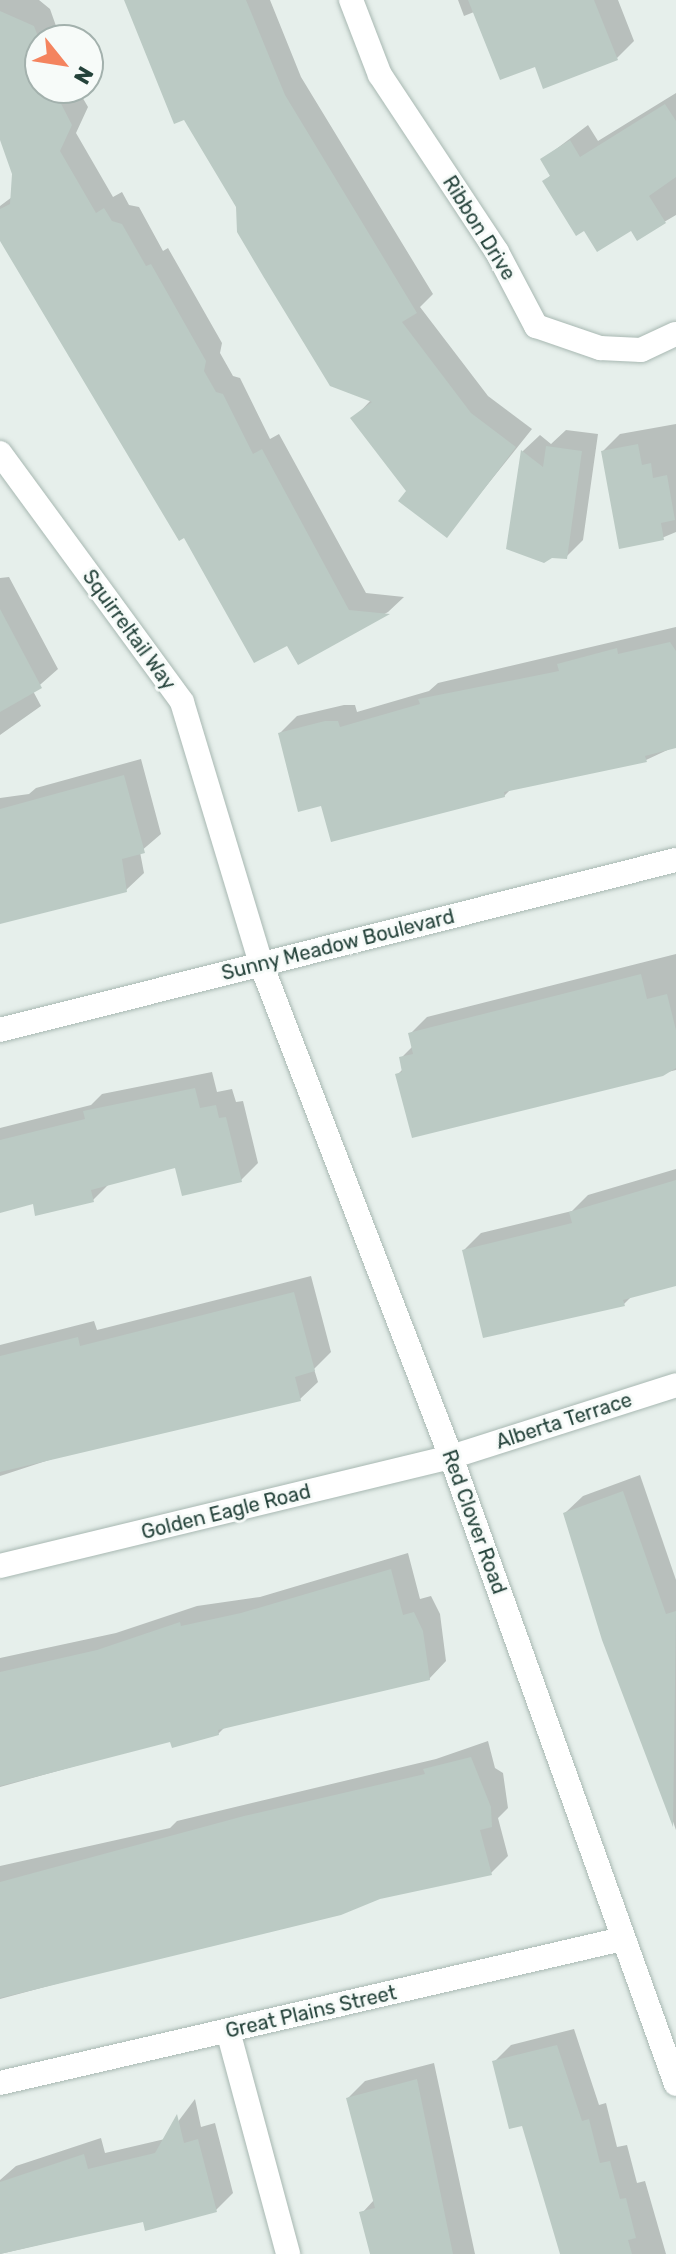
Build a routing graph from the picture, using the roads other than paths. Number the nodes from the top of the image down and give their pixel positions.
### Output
1 (351, 0) edge
2 (676, 334) edge
3 (0, 453) edge
4 (676, 860) edge
5 (261, 964) junction
6 (0, 1030) edge
7 (676, 1385) edge
8 (451, 1457) junction
9 (0, 1566) edge
10 (622, 1939) junction
11 (228, 2031) junction
12 (0, 2083) edge
13 (676, 2084) edge
14 (288, 2254) edge

1 - 2 street, Ribbon Drive
3 - 5 street, Squirreltail Way
4 - 5 street, Sunny Meadow Boulevard
5 - 6 street, Sunny Meadow Boulevard
5 - 8 street, Red Clover Road
7 - 8 street, Alberta Terrace
8 - 9 street, Golden Eagle Road
8 - 10 street, Red Clover Road
10 - 11 street, Great Plains Street
10 - 13 street, Red Clover Road
11 - 12 street, Great Plains Street
11 - 14 street

